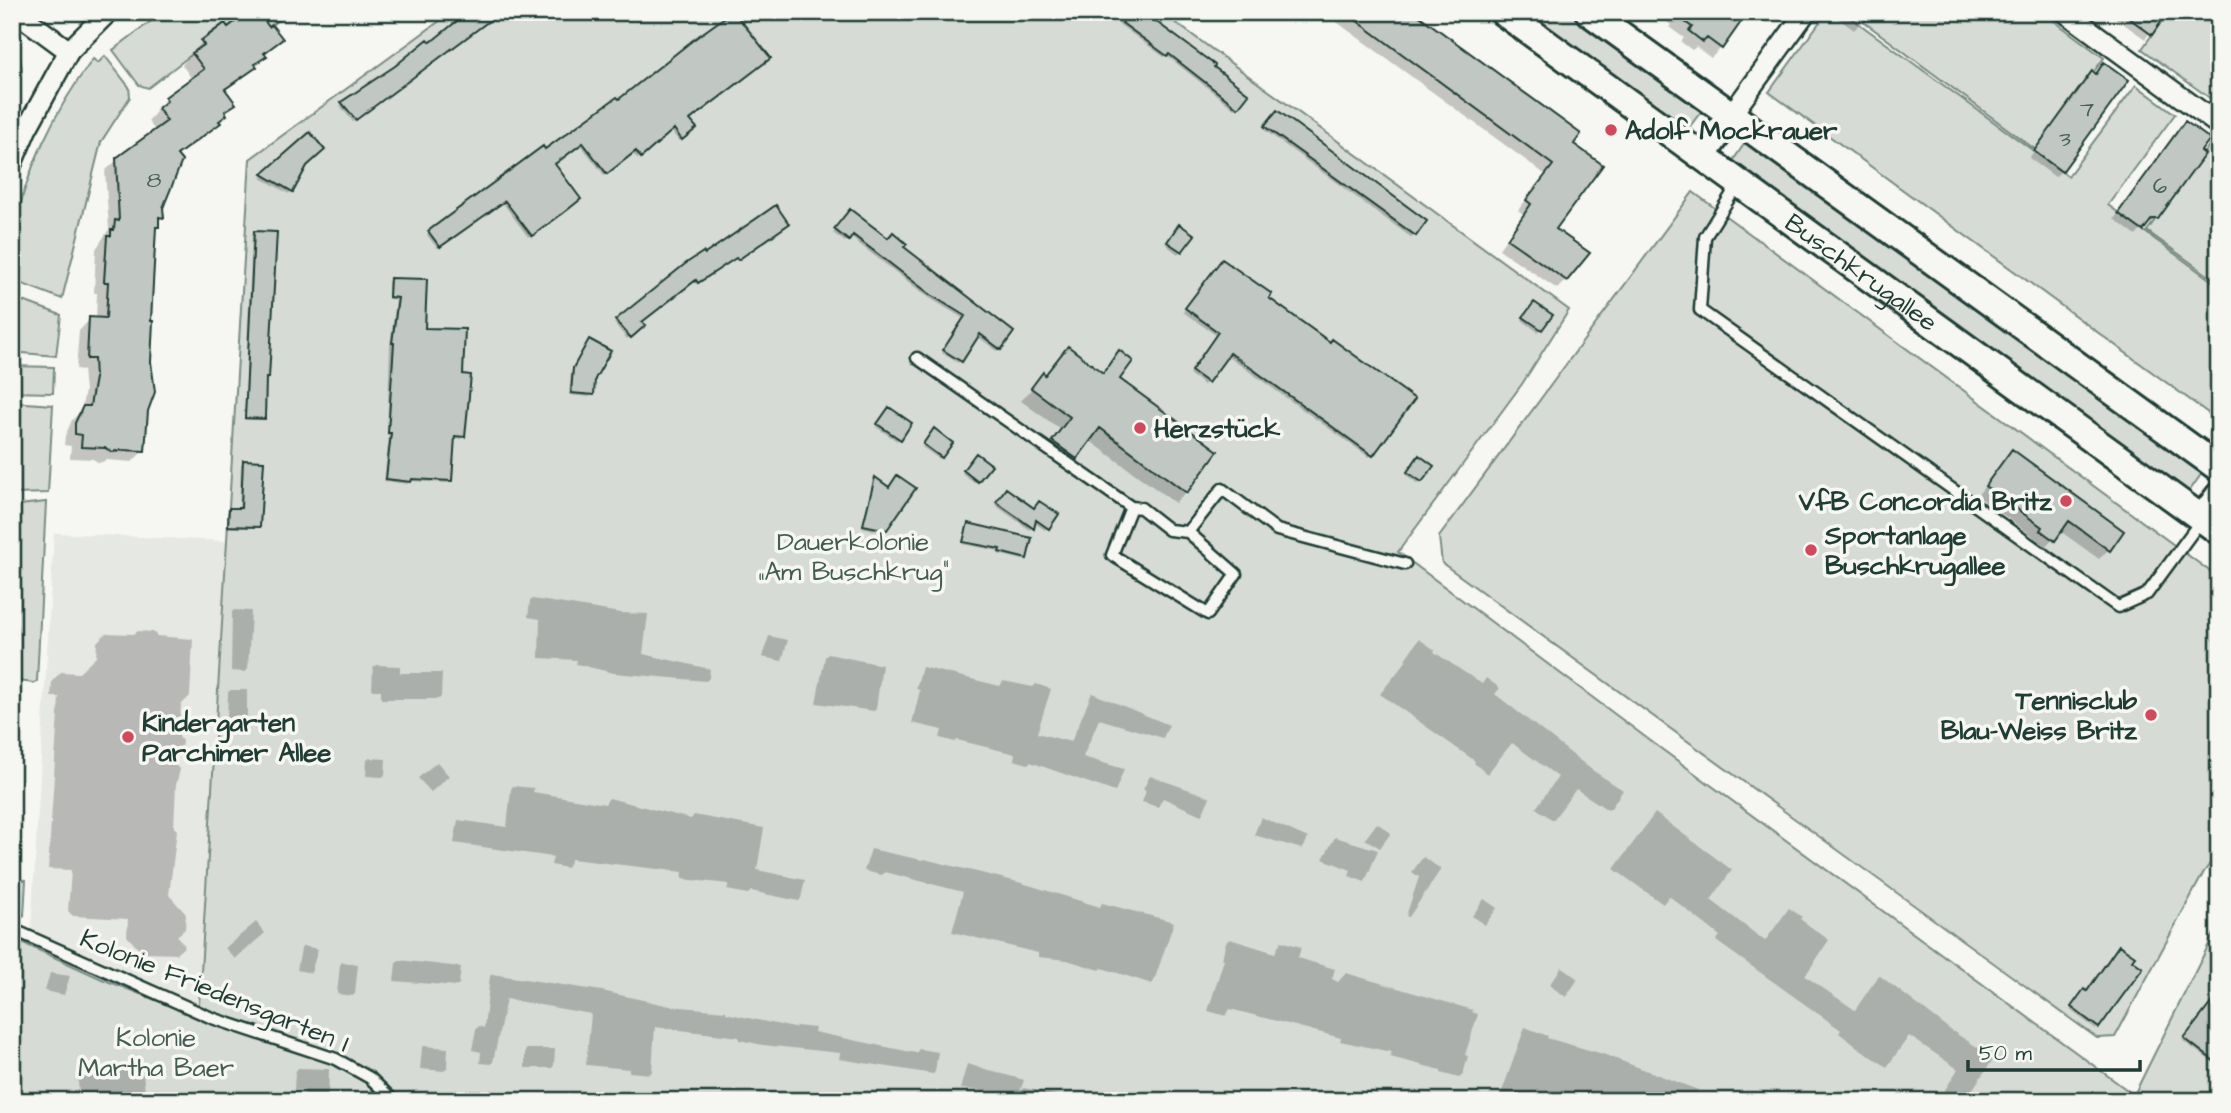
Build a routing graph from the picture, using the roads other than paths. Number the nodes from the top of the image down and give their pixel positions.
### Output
1 (16, 12) edge
2 (108, 12) edge
3 (1503, 12) edge
4 (1589, 12) edge
5 (1806, 12) edge
6 (2065, 12) edge
7 (69, 51) junction
8 (1731, 115) junction
9 (2219, 125) edge
10 (1702, 156) junction
11 (12, 163) edge
12 (1739, 183) junction
13 (917, 358) dead end
14 (2219, 468) edge
15 (2219, 496) edge
16 (1131, 507) junction
17 (2210, 525) edge
18 (1188, 532) junction
19 (1405, 564) dead end
20 (12, 929) edge
21 (394, 1101) edge

1 - 7 street
2 - 7 street
3 - 10 main road, Buschkrugallee
4 - 8 main road, Buschkrugallee
5 - 8 street
6 - 9 street
7 - 11 street
8 - 10 main road
8 - 14 main road, Buschkrugallee
10 - 12 main road, Buschkrugallee
12 - 17 main road, Buschkrugallee
12 - 17 lane
13 - 16 lane
15 - 17 main road
16 - 18 lane
16 - 18 lane
18 - 19 lane
20 - 21 lane, Kolonie Friedensgarten I

